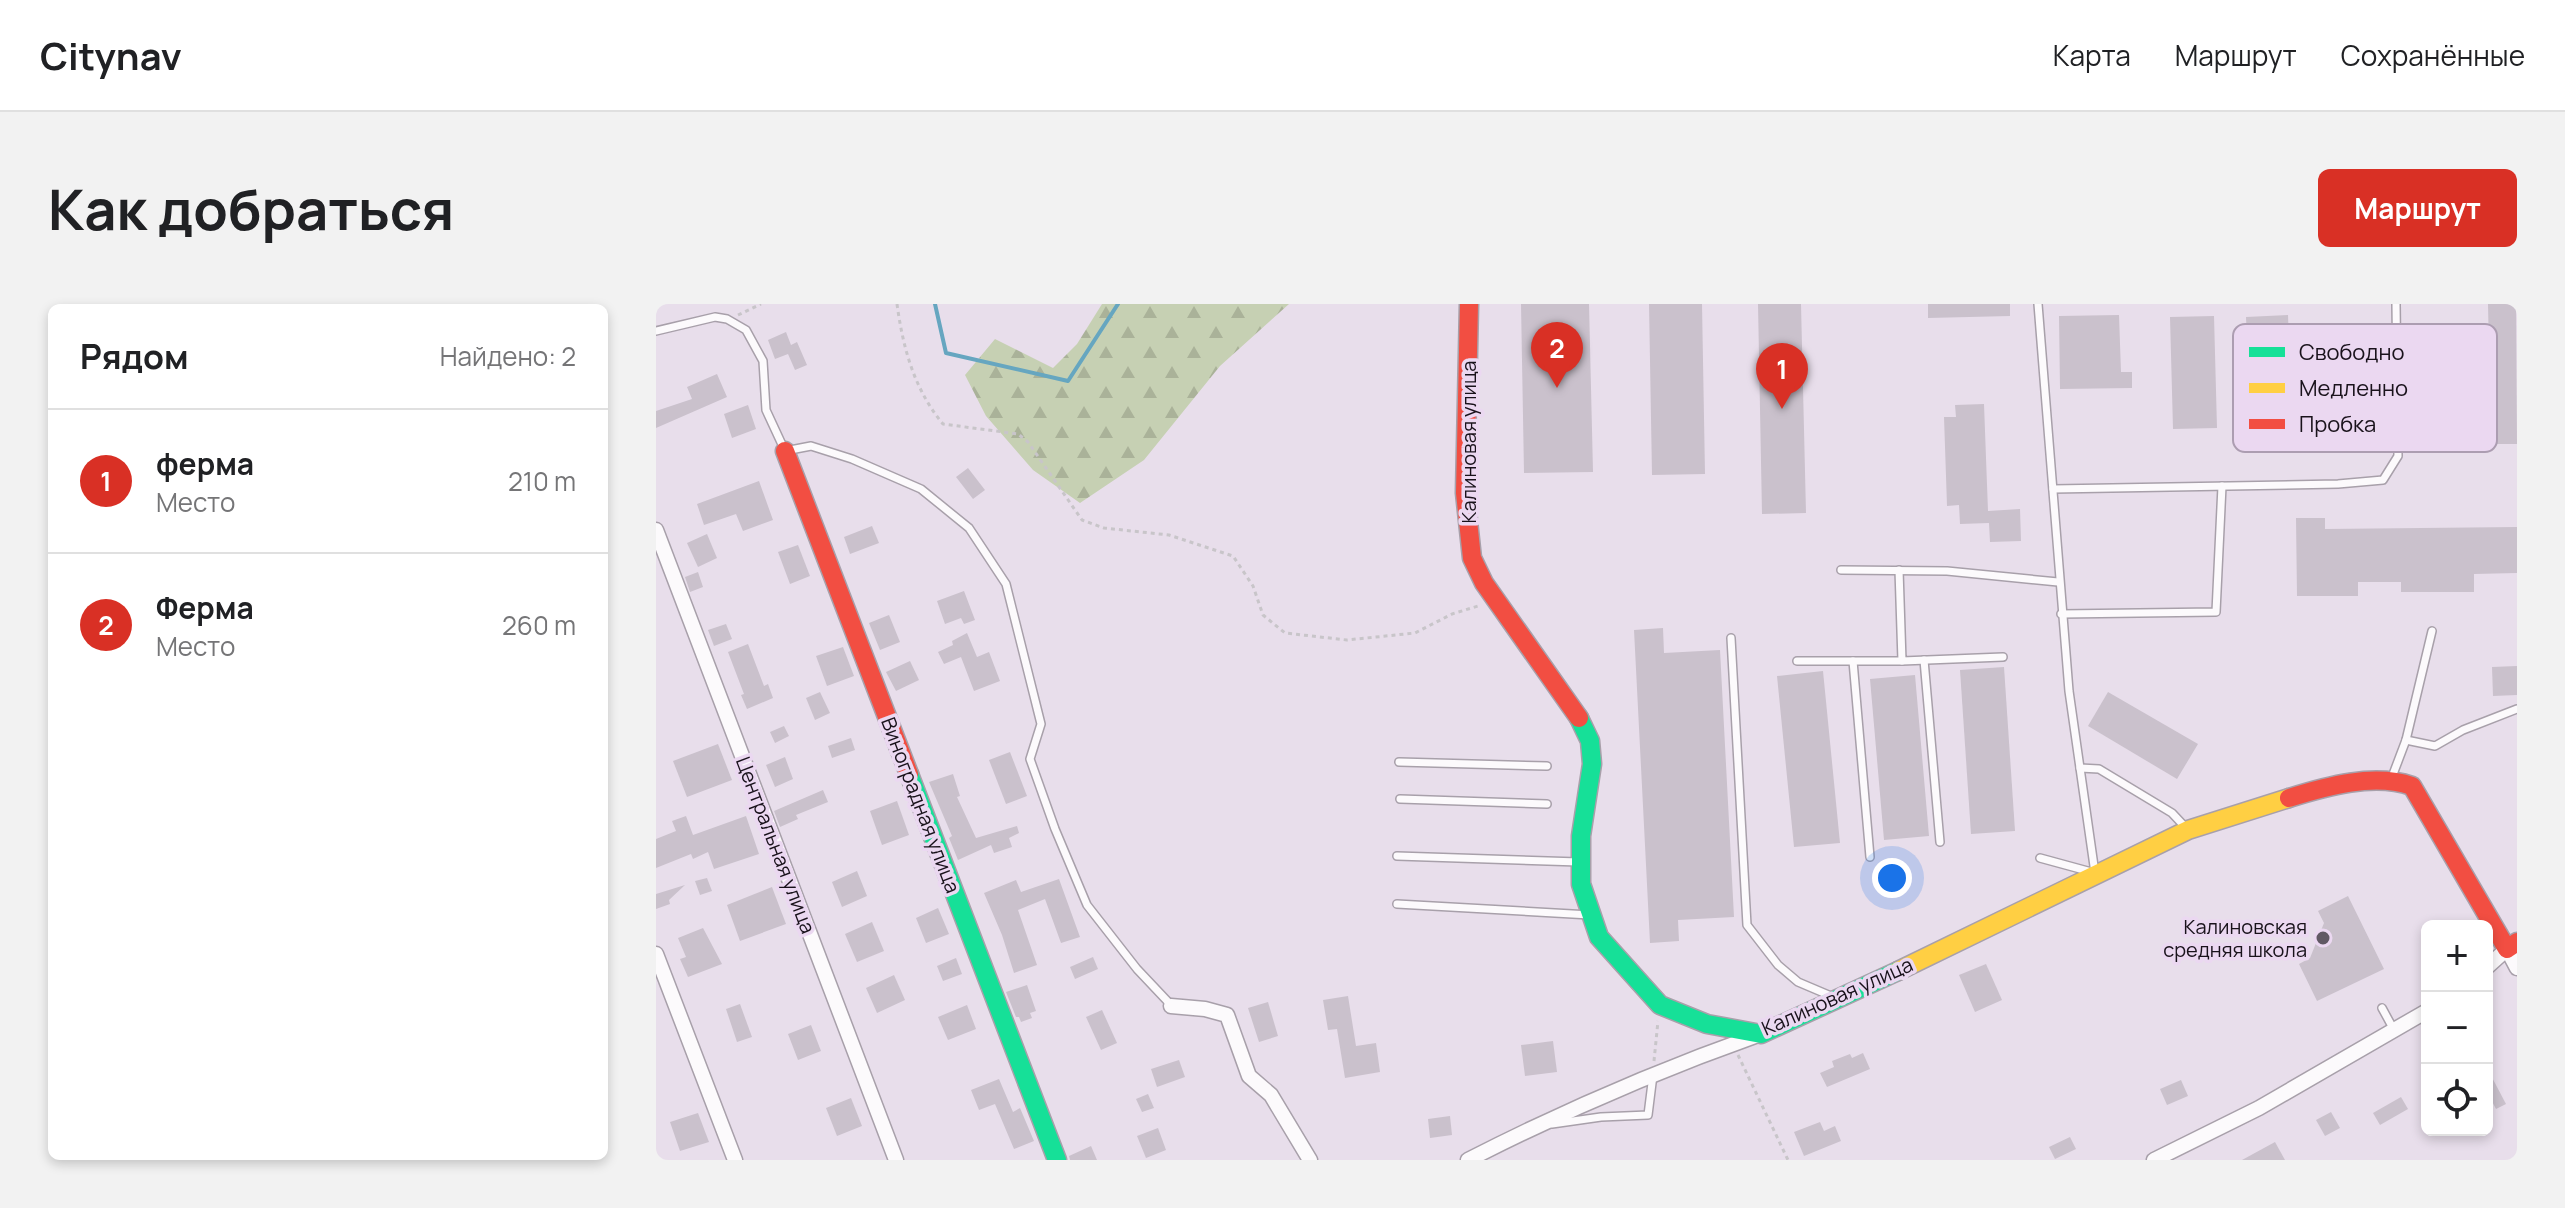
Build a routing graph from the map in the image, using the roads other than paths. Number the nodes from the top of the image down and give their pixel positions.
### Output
1 (1469, 304) edge
2 (2038, 304) edge
3 (2396, 304) edge
4 (2396, 324) edge
5 (656, 331) edge
6 (785, 451) junction
7 (2398, 452) edge
8 (2222, 486) junction
9 (2053, 489) junction
10 (656, 530) edge
11 (1841, 570) dead end
12 (1899, 570) junction
13 (2058, 582) junction
14 (2061, 614) junction
15 (2432, 631) dead end
16 (1731, 638) dead end
17 (2003, 657) dead end
18 (1924, 660) junction
19 (1797, 661) dead end
20 (1853, 661) junction
21 (1902, 661) junction
22 (2517, 709) edge
23 (2406, 740) junction
24 (1399, 762) dead end
25 (1547, 766) dead end
26 (2080, 768) junction
27 (2391, 779) junction
28 (1400, 799) dead end
29 (1547, 804) dead end
30 (2188, 830) junction
31 (1940, 842) dead end
32 (1397, 856) dead end
33 (1870, 857) dead end
34 (2040, 858) dead end
35 (1579, 862) junction
36 (2095, 873) junction
37 (1397, 904) dead end
38 (1590, 915) junction
39 (2512, 946) edge
40 (656, 954) edge
41 (2493, 962) edge
42 (2517, 968) edge
43 (1837, 999) junction
44 (1171, 1006) joint
45 (2382, 1008) dead end
46 (2421, 1014) edge
47 (2394, 1030) junction
48 (1761, 1034) junction
49 (1653, 1075) junction
50 (1534, 1127) junction
51 (735, 1160) edge
52 (896, 1160) edge
53 (1057, 1160) edge
54 (1310, 1160) edge
55 (1468, 1160) edge
56 (2154, 1160) edge

1 - 35 street, Калиновая улица
2 - 9 lane
3 - 4 lane
5 - 6 lane
6 - 44 lane
6 - 53 street, Виноградная улица
7 - 8 lane
8 - 9 lane
8 - 14 lane
9 - 13 lane
10 - 52 street, Центральная улица
11 - 12 lane
12 - 13 lane
12 - 21 lane
13 - 14 lane
14 - 26 lane
15 - 23 lane
16 - 43 lane
17 - 18 lane
18 - 21 lane
18 - 31 lane
19 - 20 lane
20 - 21 lane
20 - 33 lane
22 - 23 lane
23 - 27 lane
24 - 25 lane
26 - 30 lane
26 - 36 lane
27 - 30 street, Калиновая улица
27 - 39 street
28 - 29 lane
30 - 36 street, Калиновая улица
32 - 35 lane
34 - 36 lane
35 - 38 street, Калиновая улица
36 - 43 street, Калиновая улица
37 - 38 lane
38 - 48 street, Калиновая улица
39 - 41 street
39 - 42 street
40 - 51 street
43 - 48 street, Калиновая улица
44 - 54 street
45 - 47 lane
46 - 47 street
47 - 56 street
48 - 49 street
49 - 50 street
49 - 50 lane
50 - 55 street

